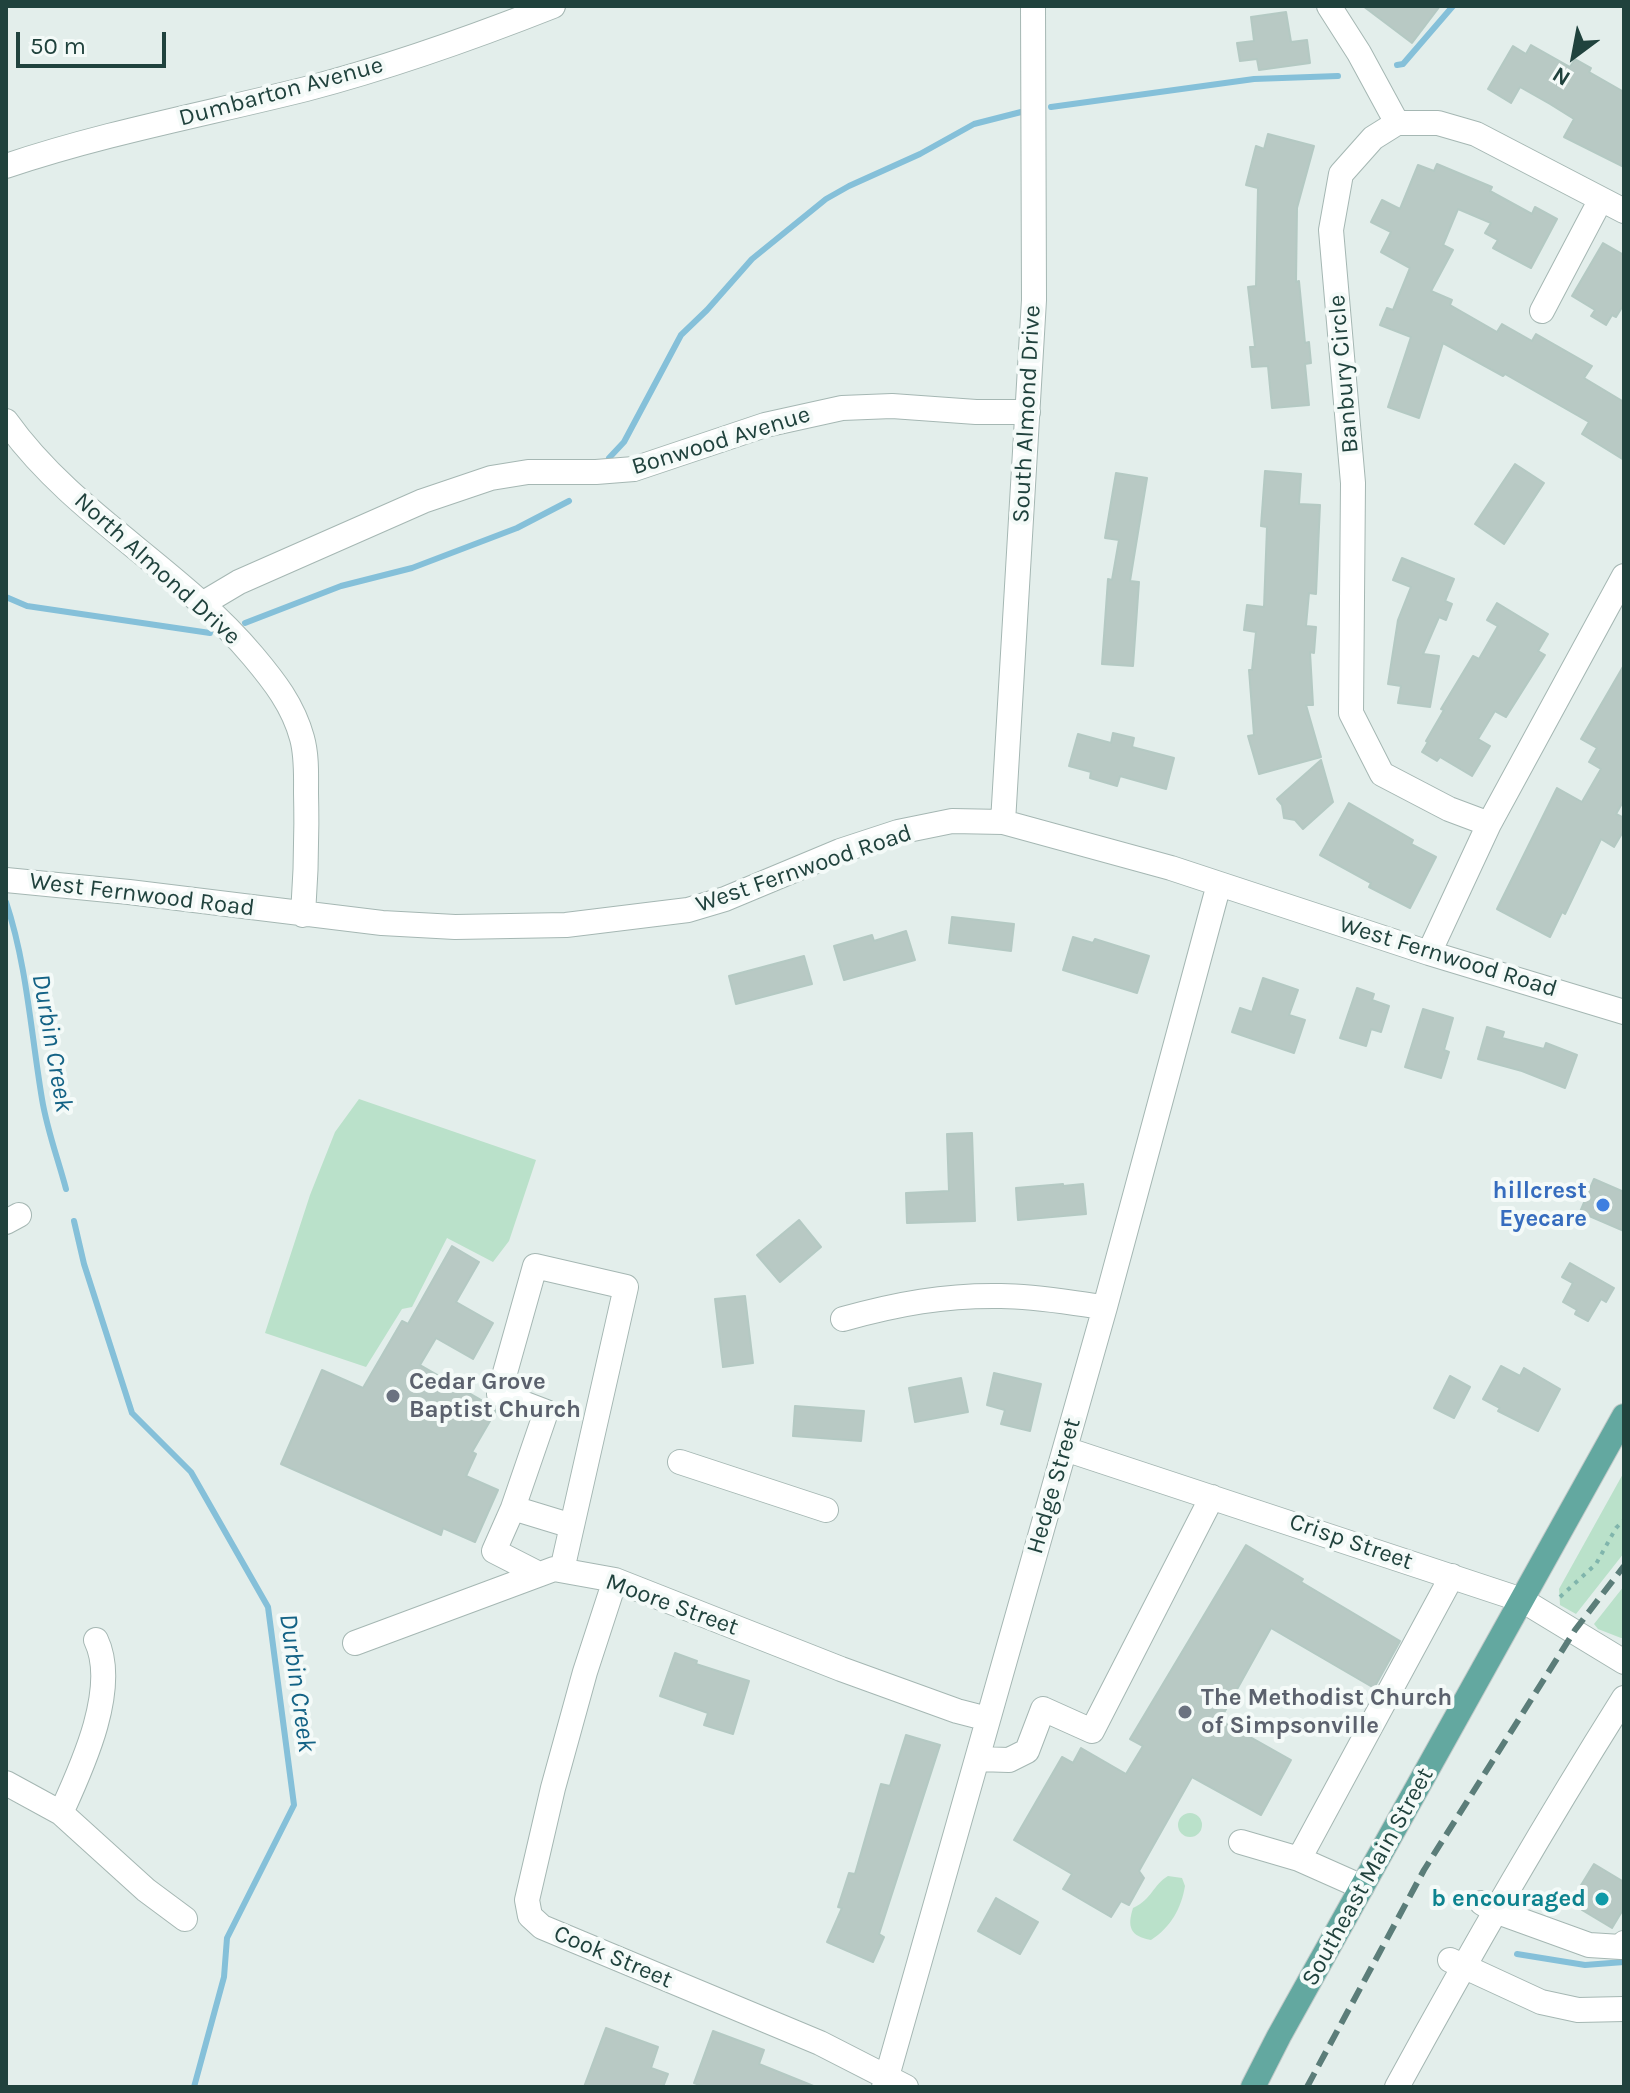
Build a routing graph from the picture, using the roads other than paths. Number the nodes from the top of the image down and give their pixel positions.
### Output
1 (553, 6) edge
2 (1033, 6) edge
3 (1329, 6) edge
4 (1397, 123) junction
5 (6, 166) edge
6 (1601, 199) junction
7 (1624, 211) edge
8 (1542, 311) dead end
9 (1028, 412) junction
10 (6, 421) edge
11 (1624, 576) edge
12 (202, 604) junction
13 (1003, 822) junction
14 (1489, 824) junction
15 (6, 880) edge
16 (1219, 884) junction
17 (303, 915) junction
18 (1429, 953) junction
19 (1622, 1007) edge
20 (1105, 1307) junction
21 (843, 1319) dead end
22 (1624, 1416) edge
23 (1065, 1449) junction
24 (680, 1462) dead end
25 (1212, 1497) junction
26 (513, 1508) junction
27 (826, 1510) dead end
28 (572, 1526) junction
29 (550, 1572) junction
30 (1452, 1576) junction
31 (615, 1580) junction
32 (1522, 1600) junction
33 (96, 1640) dead end
34 (355, 1643) dead end
35 (1624, 1662) edge
36 (1624, 1698) edge
37 (988, 1719) junction
38 (978, 1759) junction
39 (6, 1783) edge
40 (61, 1813) junction
41 (1241, 1842) dead end
42 (1299, 1859) junction
43 (1362, 1887) junction
44 (1489, 1907) junction
45 (185, 1919) dead end
46 (1624, 1943) edge
47 (1455, 1964) junction
48 (1624, 2009) edge
49 (892, 2083) edge
50 (1253, 2087) edge
51 (1397, 2087) edge

1 - 5 street, Dumbarton Avenue
2 - 9 street, South Almond Drive
3 - 4 street
4 - 6 street
4 - 14 street, Banbury Circle
6 - 7 street
6 - 8 street
9 - 12 street, Bonwood Avenue
9 - 13 street, South Almond Drive
10 - 12 street, North Almond Drive
11 - 14 street
12 - 17 street, North Almond Drive
13 - 16 street, West Fernwood Road
13 - 17 street, West Fernwood Road
14 - 18 street
15 - 17 street, West Fernwood Road
16 - 18 street, West Fernwood Road
16 - 20 street, Hedge Street
18 - 19 street, West Fernwood Road
20 - 21 street
20 - 23 street, Hedge Street
22 - 32 main road, Southeast Main Street
23 - 25 street, Crisp Street
23 - 37 street, Hedge Street
24 - 27 street
25 - 30 street, Crisp Street
25 - 38 street
26 - 28 street
26 - 28 street
26 - 29 street
28 - 29 street
29 - 31 street, Moore Street
29 - 34 street
30 - 32 street, Crisp Street
30 - 42 street
31 - 37 street, Moore Street
31 - 49 street, Cook Street
32 - 35 street, Crisp Street
32 - 43 main road, Southeast Main Street
33 - 40 street
36 - 44 street
37 - 38 street, Hedge Street
38 - 49 street, Hedge Street
39 - 40 street
40 - 45 street
41 - 42 street
42 - 43 street
43 - 50 main road, Southeast Main Street
44 - 46 street
44 - 47 street
47 - 48 street
47 - 51 street

